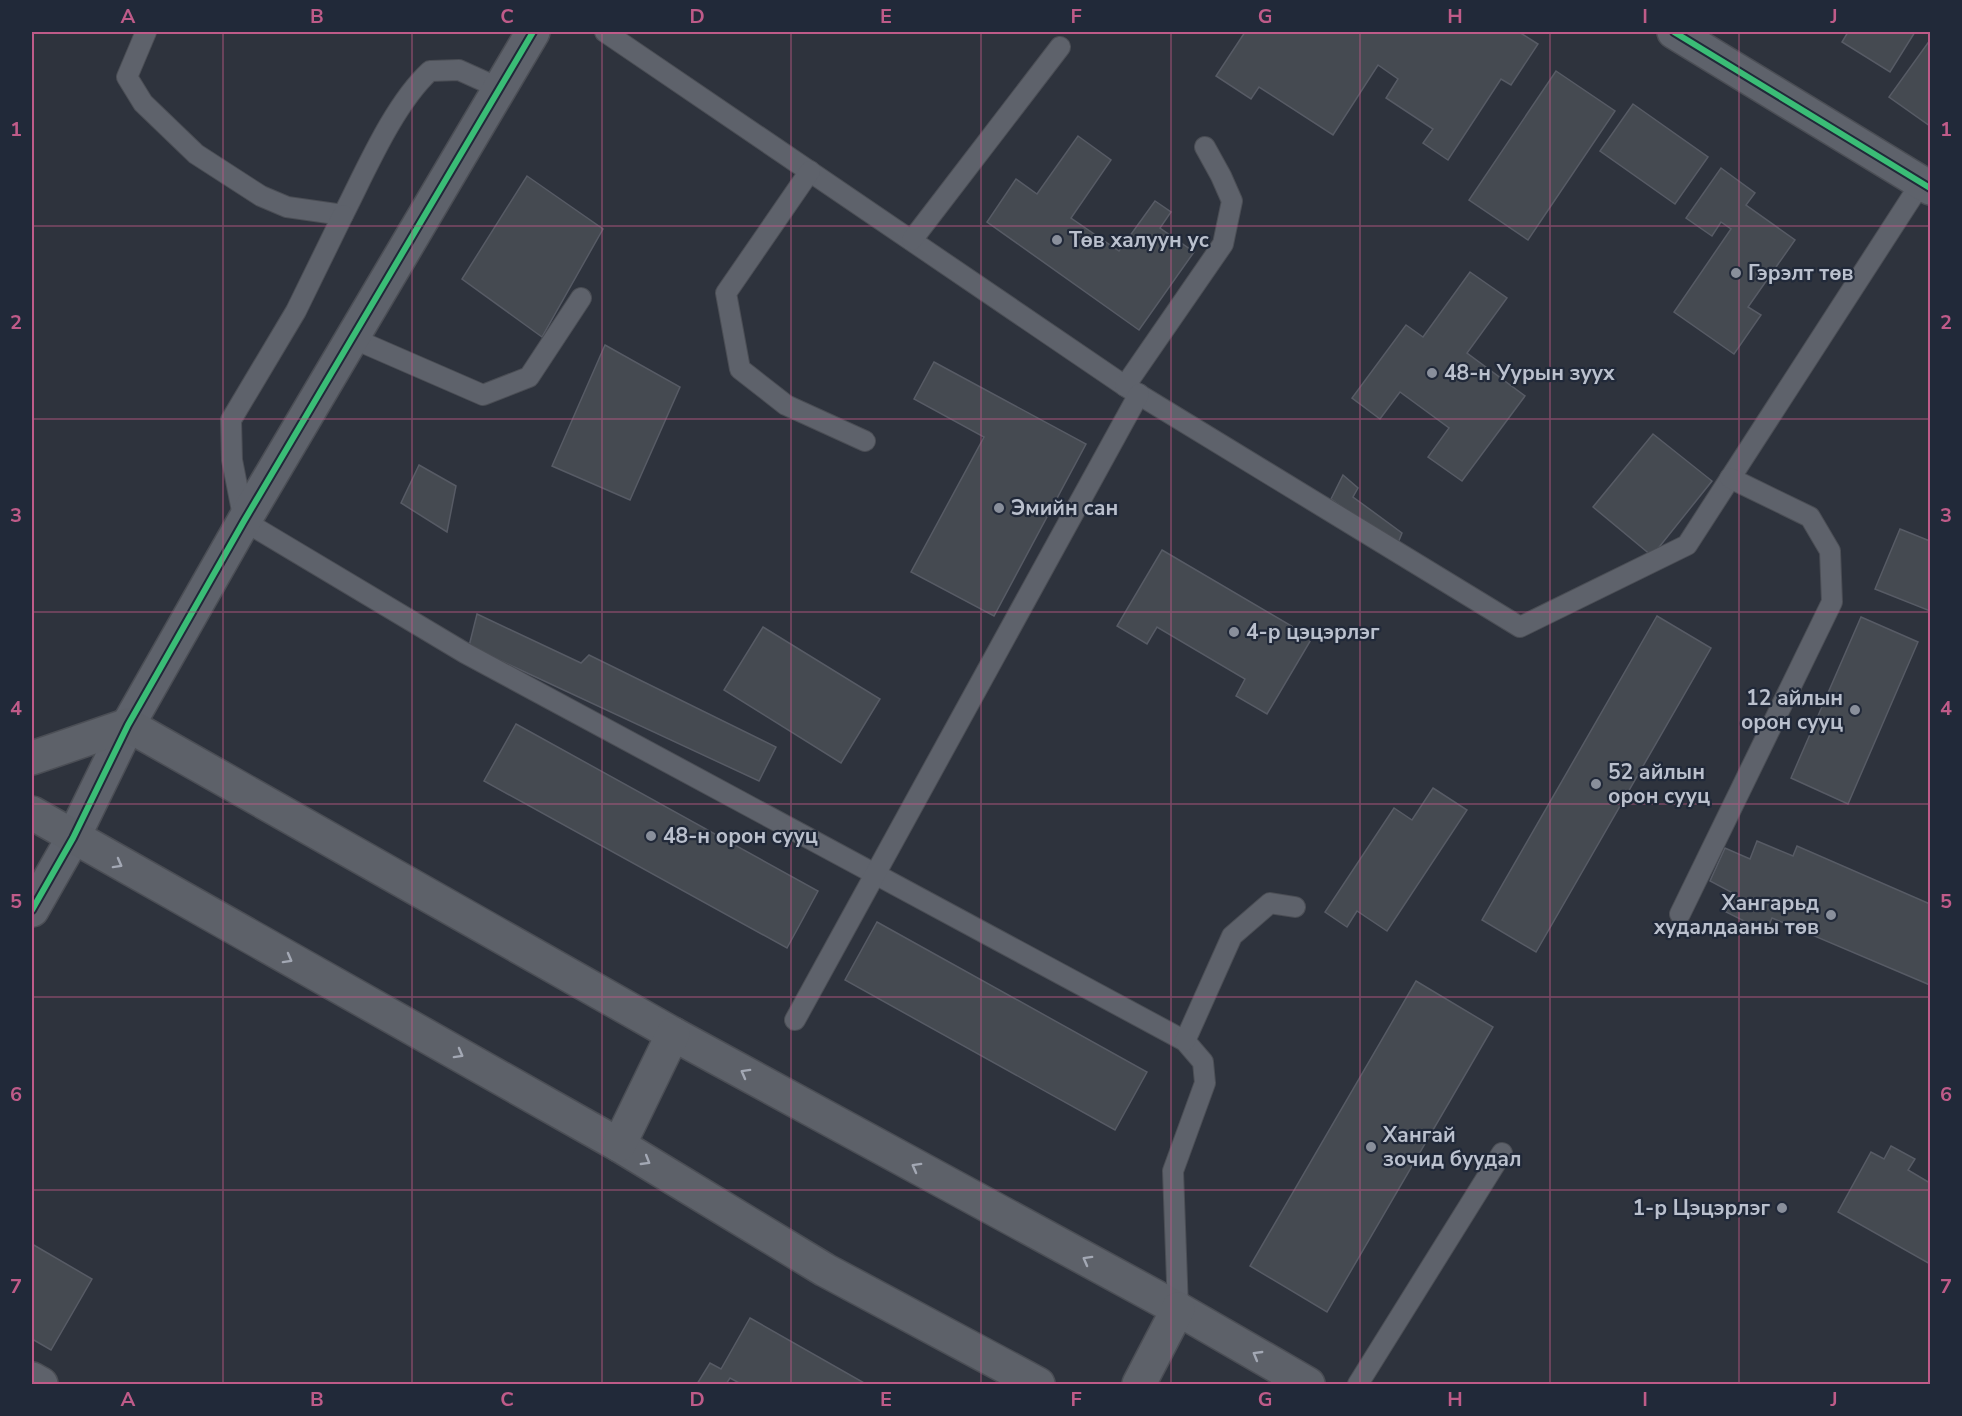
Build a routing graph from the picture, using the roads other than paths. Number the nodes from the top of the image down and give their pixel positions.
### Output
1 (146, 32) edge
2 (533, 32) edge
3 (605, 32) edge
4 (1674, 32) edge
5 (1060, 47) dead end
6 (499, 88) junction
7 (1205, 147) dead end
8 (810, 171) junction
9 (1926, 185) edge
10 (343, 215) junction
11 (912, 240) junction
12 (581, 298) dead end
13 (352, 338) junction
14 (1132, 390) junction
15 (866, 441) dead end
16 (1730, 478) junction
17 (244, 521) junction
18 (128, 725) junction
19 (32, 758) edge
20 (32, 813) edge
21 (73, 838) junction
22 (876, 873) junction
23 (1295, 907) dead end
24 (32, 910) edge
25 (1680, 914) dead end
26 (795, 1020) dead end
27 (673, 1034) junction
28 (1185, 1041) junction
29 (620, 1145) junction
30 (1502, 1154) dead end
31 (1178, 1309) junction
32 (32, 1379) edge
33 (41, 1384) edge
34 (1038, 1384) edge
35 (1139, 1384) edge
36 (1308, 1384) edge
37 (1358, 1384) edge

1 - 10 lane
2 - 6 street
3 - 8 lane
4 - 9 street
5 - 11 lane
6 - 10 lane
6 - 13 street
7 - 14 lane
8 - 11 lane
8 - 15 lane
9 - 16 lane
10 - 17 lane
11 - 14 lane
12 - 13 lane
13 - 17 street
14 - 16 lane
14 - 22 lane
16 - 25 lane
17 - 18 street
17 - 22 lane
18 - 19 main road
18 - 21 street
18 - 27 main road
20 - 21 main road
21 - 24 street
21 -> 29 main road
22 - 26 lane
22 - 28 lane
23 - 28 lane
27 - 29 main road
31 -> 27 main road
28 - 31 lane
29 -> 34 main road
30 - 37 lane
31 - 35 main road
36 -> 31 main road
32 - 33 street

